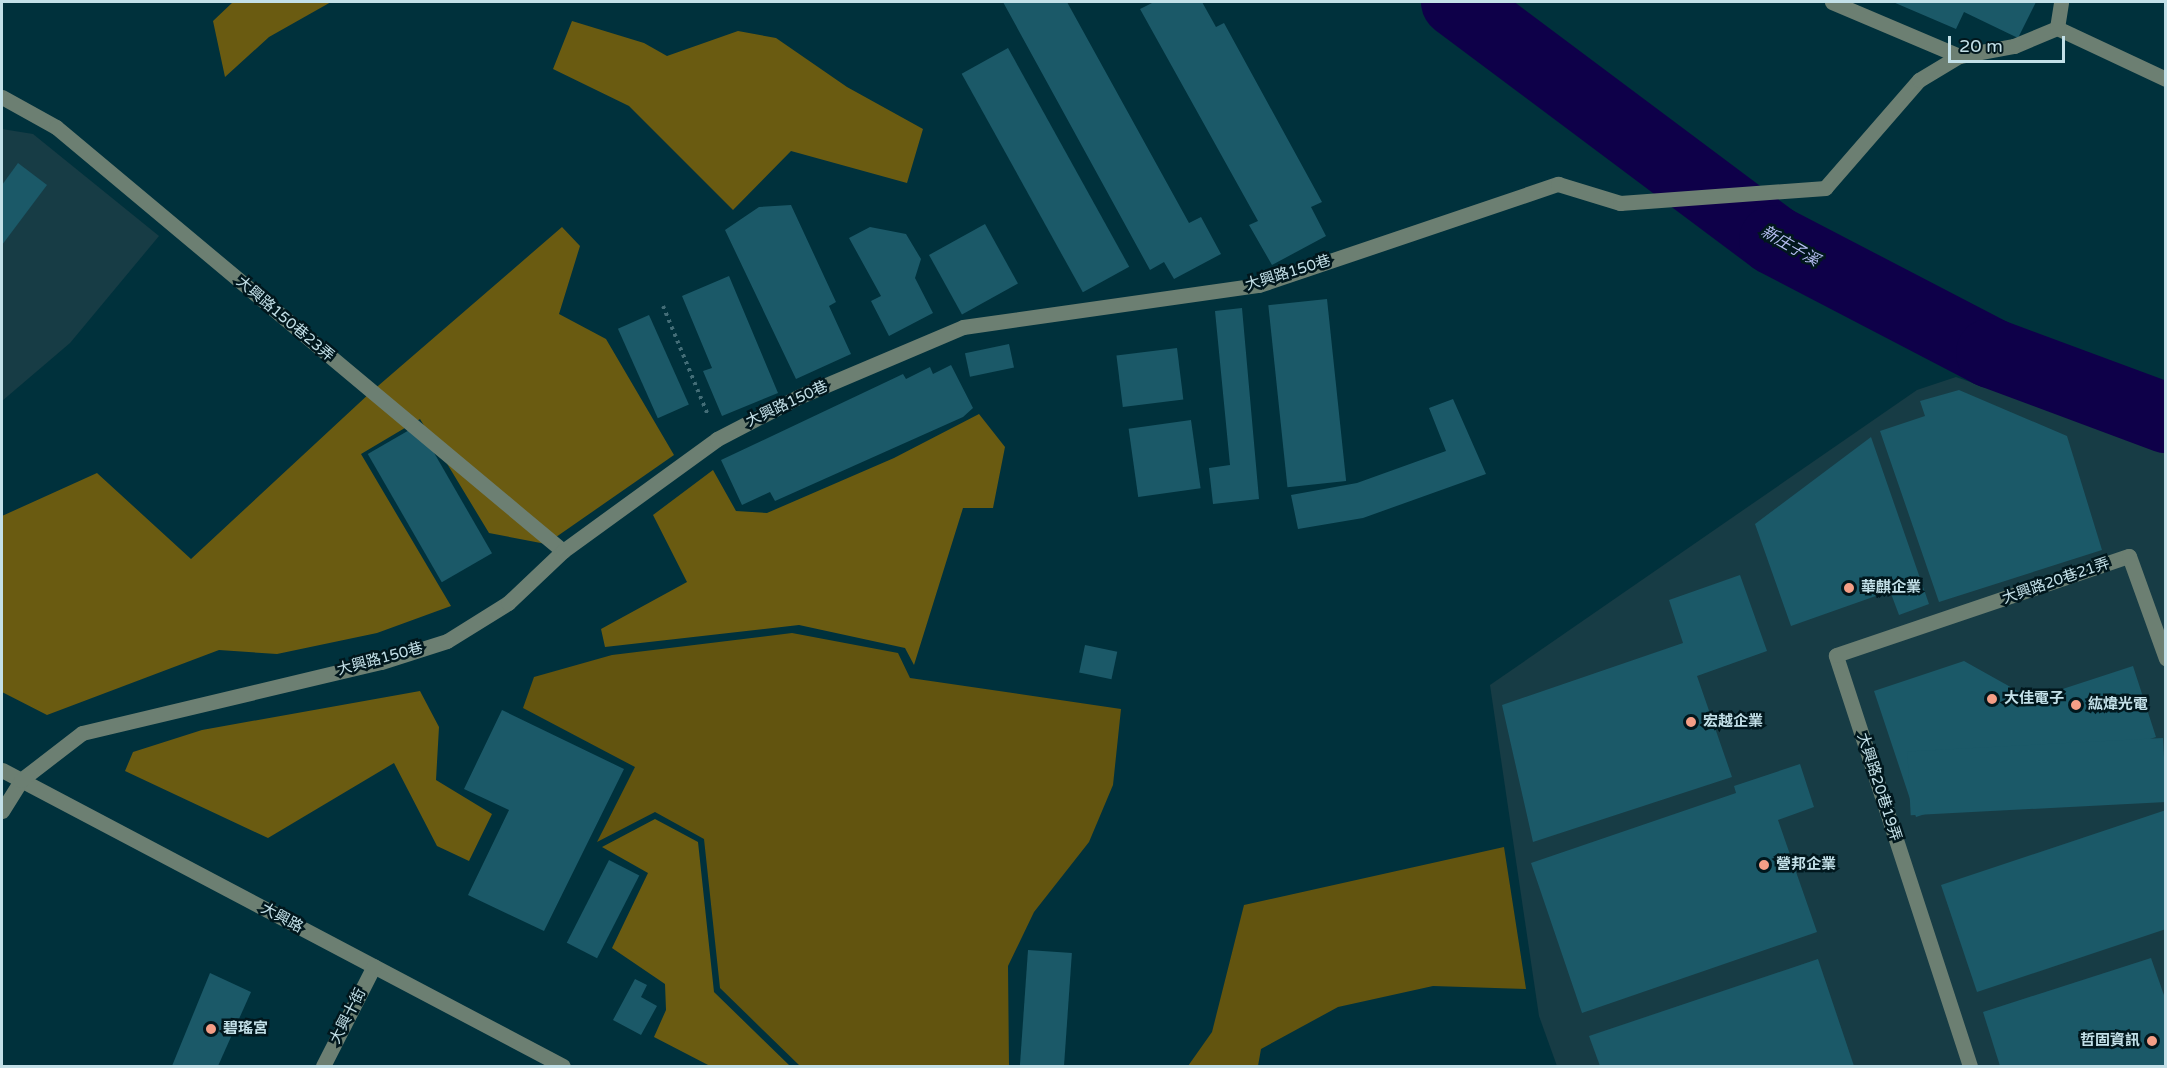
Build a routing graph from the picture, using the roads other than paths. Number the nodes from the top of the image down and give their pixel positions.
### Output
1 (1832, 2) edge
2 (2061, 2) edge
3 (2057, 28) junction
4 (1959, 56) junction
5 (2166, 79) edge
6 (2, 97) edge
7 (563, 551) junction
8 (1983, 606) joint
9 (2166, 659) edge
10 (2, 770) edge
11 (21, 780) junction
12 (2, 811) edge
13 (374, 966) junction
14 (323, 1066) edge
15 (563, 1066) edge
16 (1970, 1066) edge

1 - 4 street
2 - 3 street
3 - 4 street
3 - 5 street
4 - 7 street, 大興路150巷
6 - 7 street, 大興路150巷23弄
7 - 11 street, 大興路150巷
8 - 9 street, 大興路20巷21弄
8 - 16 street, 大興路20巷19弄
10 - 11 street, 大興路
11 - 12 street
11 - 13 street, 大興路
13 - 14 street, 大興十街
13 - 15 street, 大興路

